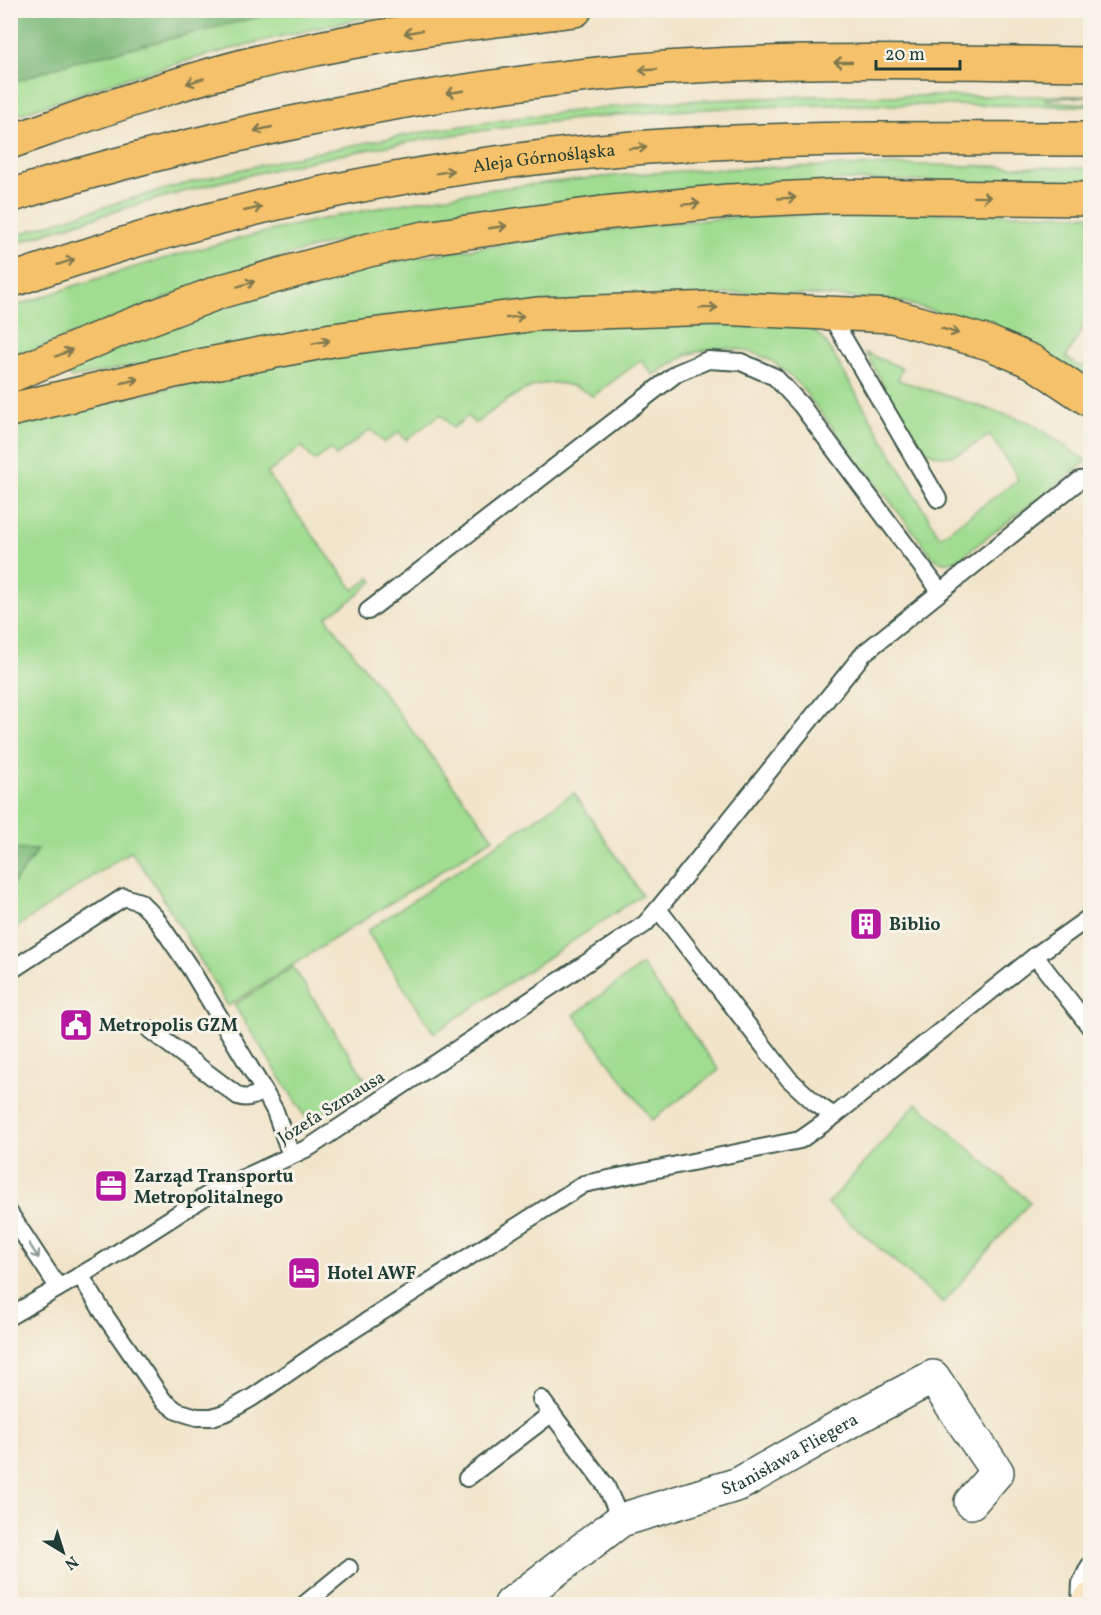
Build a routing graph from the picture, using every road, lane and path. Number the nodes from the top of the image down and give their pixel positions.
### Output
1 (575, 10) edge
2 (1090, 64) edge
3 (1090, 139) edge
4 (10, 142) edge
5 (10, 196) edge
6 (1090, 199) edge
7 (10, 281) edge
8 (829, 313) junction
9 (10, 376) edge
10 (1090, 400) edge
11 (10, 410) edge
12 (1090, 479) edge
13 (939, 499) dead end
14 (940, 591) junction
15 (368, 611) dead end
16 (658, 909) junction
17 (1090, 917) edge
18 (1035, 956) junction
19 (10, 971) edge
20 (1090, 1027) edge
21 (150, 1030) dead end
22 (264, 1091) junction
23 (834, 1116) junction
24 (291, 1155) junction
25 (10, 1214) edge
26 (80, 1275) junction
27 (58, 1287) junction
28 (10, 1316) edge
29 (541, 1399) dead end
30 (552, 1413) junction
31 (467, 1478) dead end
32 (971, 1502) dead end
33 (621, 1520) junction
34 (1090, 1565) edge
35 (349, 1568) dead end
36 (1090, 1600) edge
37 (305, 1605) edge
38 (511, 1605) edge
39 (1080, 1605) edge
40 (1088, 1605) edge

1 -> 4 highway
2 -> 5 highway
7 -> 3 highway, Aleja Górnośląska
9 -> 6 highway
8 -> 10 highway
11 -> 8 highway
8 - 13 lane
12 - 14 lane, Józefa Szmausa
14 - 15 lane
14 - 16 lane, Józefa Szmausa
16 - 23 lane
16 - 24 lane, Józefa Szmausa
17 - 18 lane
18 - 20 lane
18 - 23 lane
19 - 22 lane
21 - 22 lane
22 - 24 lane
23 - 26 lane
24 - 26 lane, Józefa Szmausa
25 -> 27 lane
26 - 27 lane, Józefa Szmausa
27 - 28 lane, Józefa Szmausa
29 - 30 lane
30 - 31 lane
30 - 33 lane
32 - 33 street, Stanisława Fliegera
33 - 38 street, Stanisława Fliegera
34 - 39 lane
35 - 37 lane
36 - 40 main road

